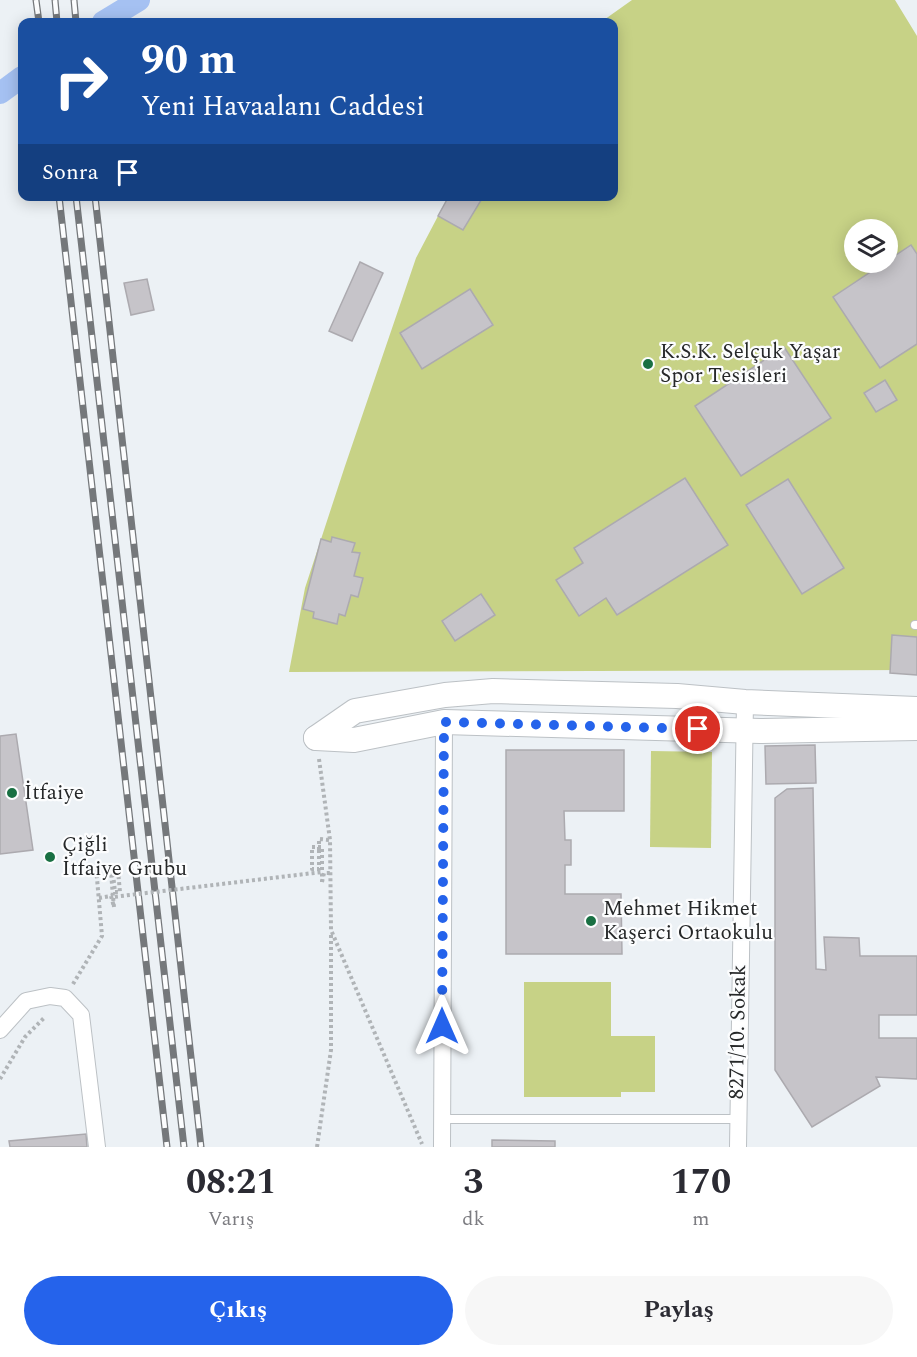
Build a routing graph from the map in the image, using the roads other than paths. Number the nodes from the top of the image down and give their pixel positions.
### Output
1 (745, 702) junction
2 (917, 709) edge
3 (444, 722) junction
4 (917, 728) edge
5 (744, 730) junction
6 (0, 1030) edge
7 (441, 1119) junction
8 (737, 1119) junction
9 (97, 1147) edge
10 (442, 1147) edge
11 (738, 1147) edge

1 - 2 street
1 - 3 street
1 - 5 street, 8271/10. Sokak
3 - 5 street
3 - 7 street
4 - 5 street
5 - 8 street, 8271/10. Sokak
6 - 9 street
7 - 8 lane
7 - 10 street
8 - 11 street, 8271/10. Sokak

